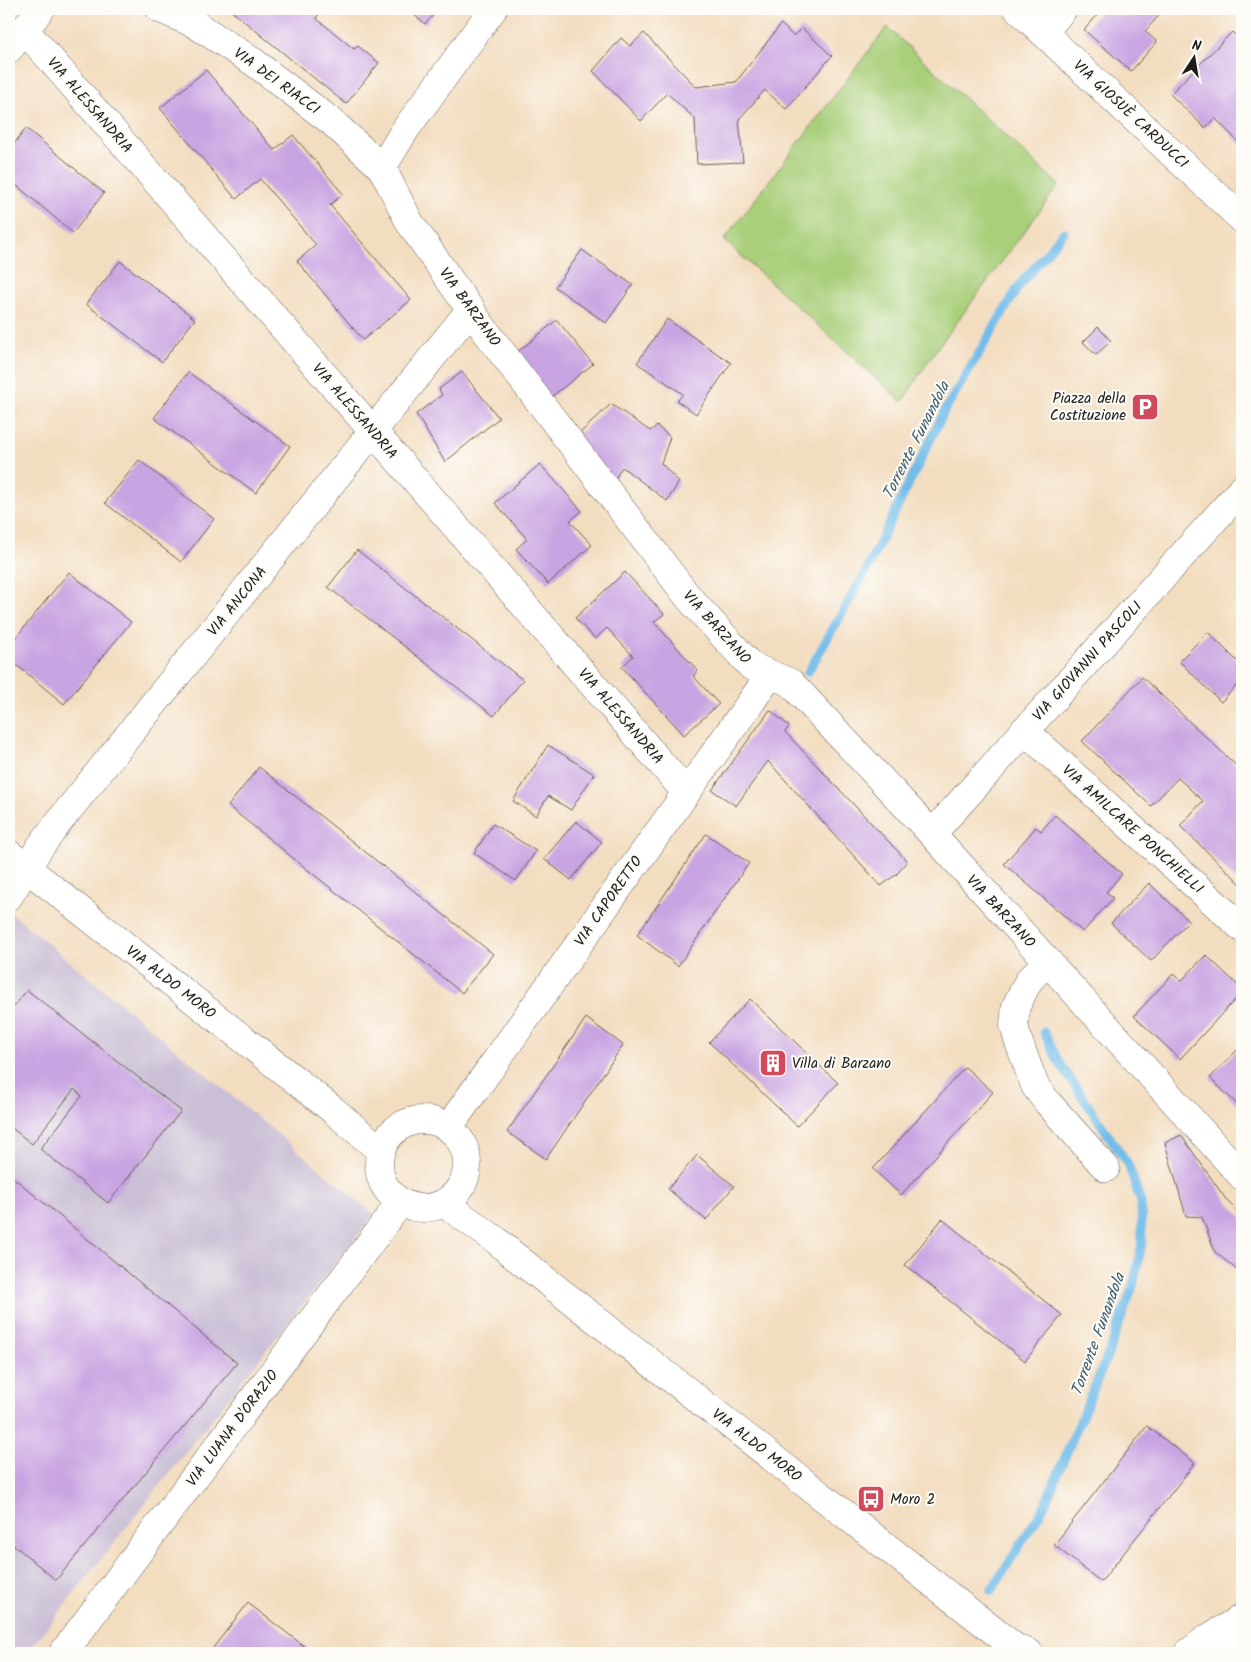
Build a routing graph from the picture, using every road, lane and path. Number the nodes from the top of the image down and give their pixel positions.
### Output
1 (41, 9) edge
2 (160, 9) edge
3 (493, 9) edge
4 (1018, 9) edge
5 (1063, 9) edge
6 (1044, 32) junction
7 (16, 40) edge
8 (382, 168) junction
9 (1242, 219) edge
10 (471, 309) junction
11 (374, 432) junction
12 (1238, 501) edge
13 (770, 675) junction
14 (1024, 730) junction
15 (686, 792) junction
16 (932, 834) junction
17 (18, 861) edge
18 (9, 896) edge
19 (1242, 928) edge
20 (1048, 961) junction
21 (448, 1128) junction
22 (386, 1142) junction
23 (1106, 1168) dead end
24 (1242, 1176) edge
25 (463, 1182) junction
26 (400, 1203) junction
27 (444, 1204) junction
28 (498, 1241) junction
29 (1242, 1618) edge
30 (1242, 1625) edge
31 (1022, 1652) edge
32 (64, 1653) edge
33 (1188, 1653) edge
34 (1226, 1653) edge

1 - 7 street
2 - 8 street, VIA DEI RIACCI
3 - 8 street
4 - 6 street, VIA GIOSUÈ CARDUCCI
5 - 6 street
6 - 9 street, VIA GIOSUÈ CARDUCCI
7 - 11 street, VIA ALESSANDRIA
8 - 10 street, VIA BARZANO
10 - 11 street, VIA ANCONA
10 - 13 street, VIA BARZANO
11 - 15 street, VIA ALESSANDRIA
11 - 17 street, VIA ANCONA
12 - 14 street, VIA GIOVANNI PASCOLI
13 - 15 street, VIA CAPORETTO
13 - 16 street, VIA BARZANO
14 - 16 street, VIA GIOVANNI PASCOLI
14 - 19 street, VIA AMILCARE PONCHIELLI
15 - 21 street, VIA CAPORETTO
16 - 20 street, VIA BARZANO
17 - 18 street, VIA ANCONA
17 - 22 street, VIA ALDO MORO
20 - 23 street
20 - 24 street, VIA BARZANO
21 - 22 street
21 - 25 street
22 - 26 street
25 - 27 street
25 - 28 street, VIA ALDO MORO
26 - 27 street
26 - 32 street, VIA LUANA D'ORAZIO
27 - 28 street, VIA ALDO MORO
28 - 31 street, VIA ALDO MORO
29 - 33 street
30 - 34 street

